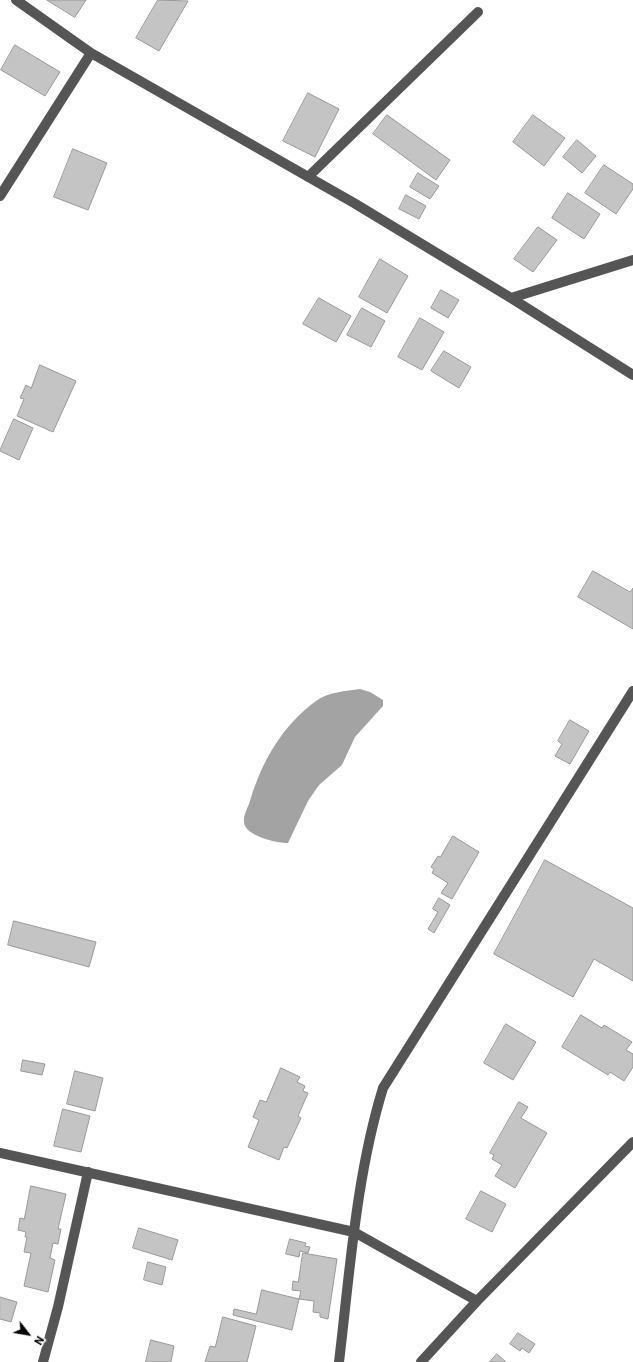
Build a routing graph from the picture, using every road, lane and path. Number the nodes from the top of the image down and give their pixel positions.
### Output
1 (16, 0) edge
2 (478, 12) dead end
3 (91, 53) junction
4 (308, 177) junction
5 (0, 196) edge
6 (633, 260) edge
7 (511, 298) junction
8 (633, 375) edge
9 (633, 690) edge
10 (633, 1142) edge
11 (0, 1153) edge
12 (88, 1172) junction
13 (354, 1232) junction
14 (477, 1301) junction
15 (43, 1362) edge
16 (339, 1362) edge
17 (421, 1362) edge

1 - 3 street
2 - 4 street
3 - 4 street
3 - 5 street
4 - 7 street
6 - 7 street
7 - 8 street
9 - 13 street
10 - 14 street
11 - 12 street
12 - 13 street
12 - 15 street
13 - 14 street
13 - 16 street
14 - 17 street

